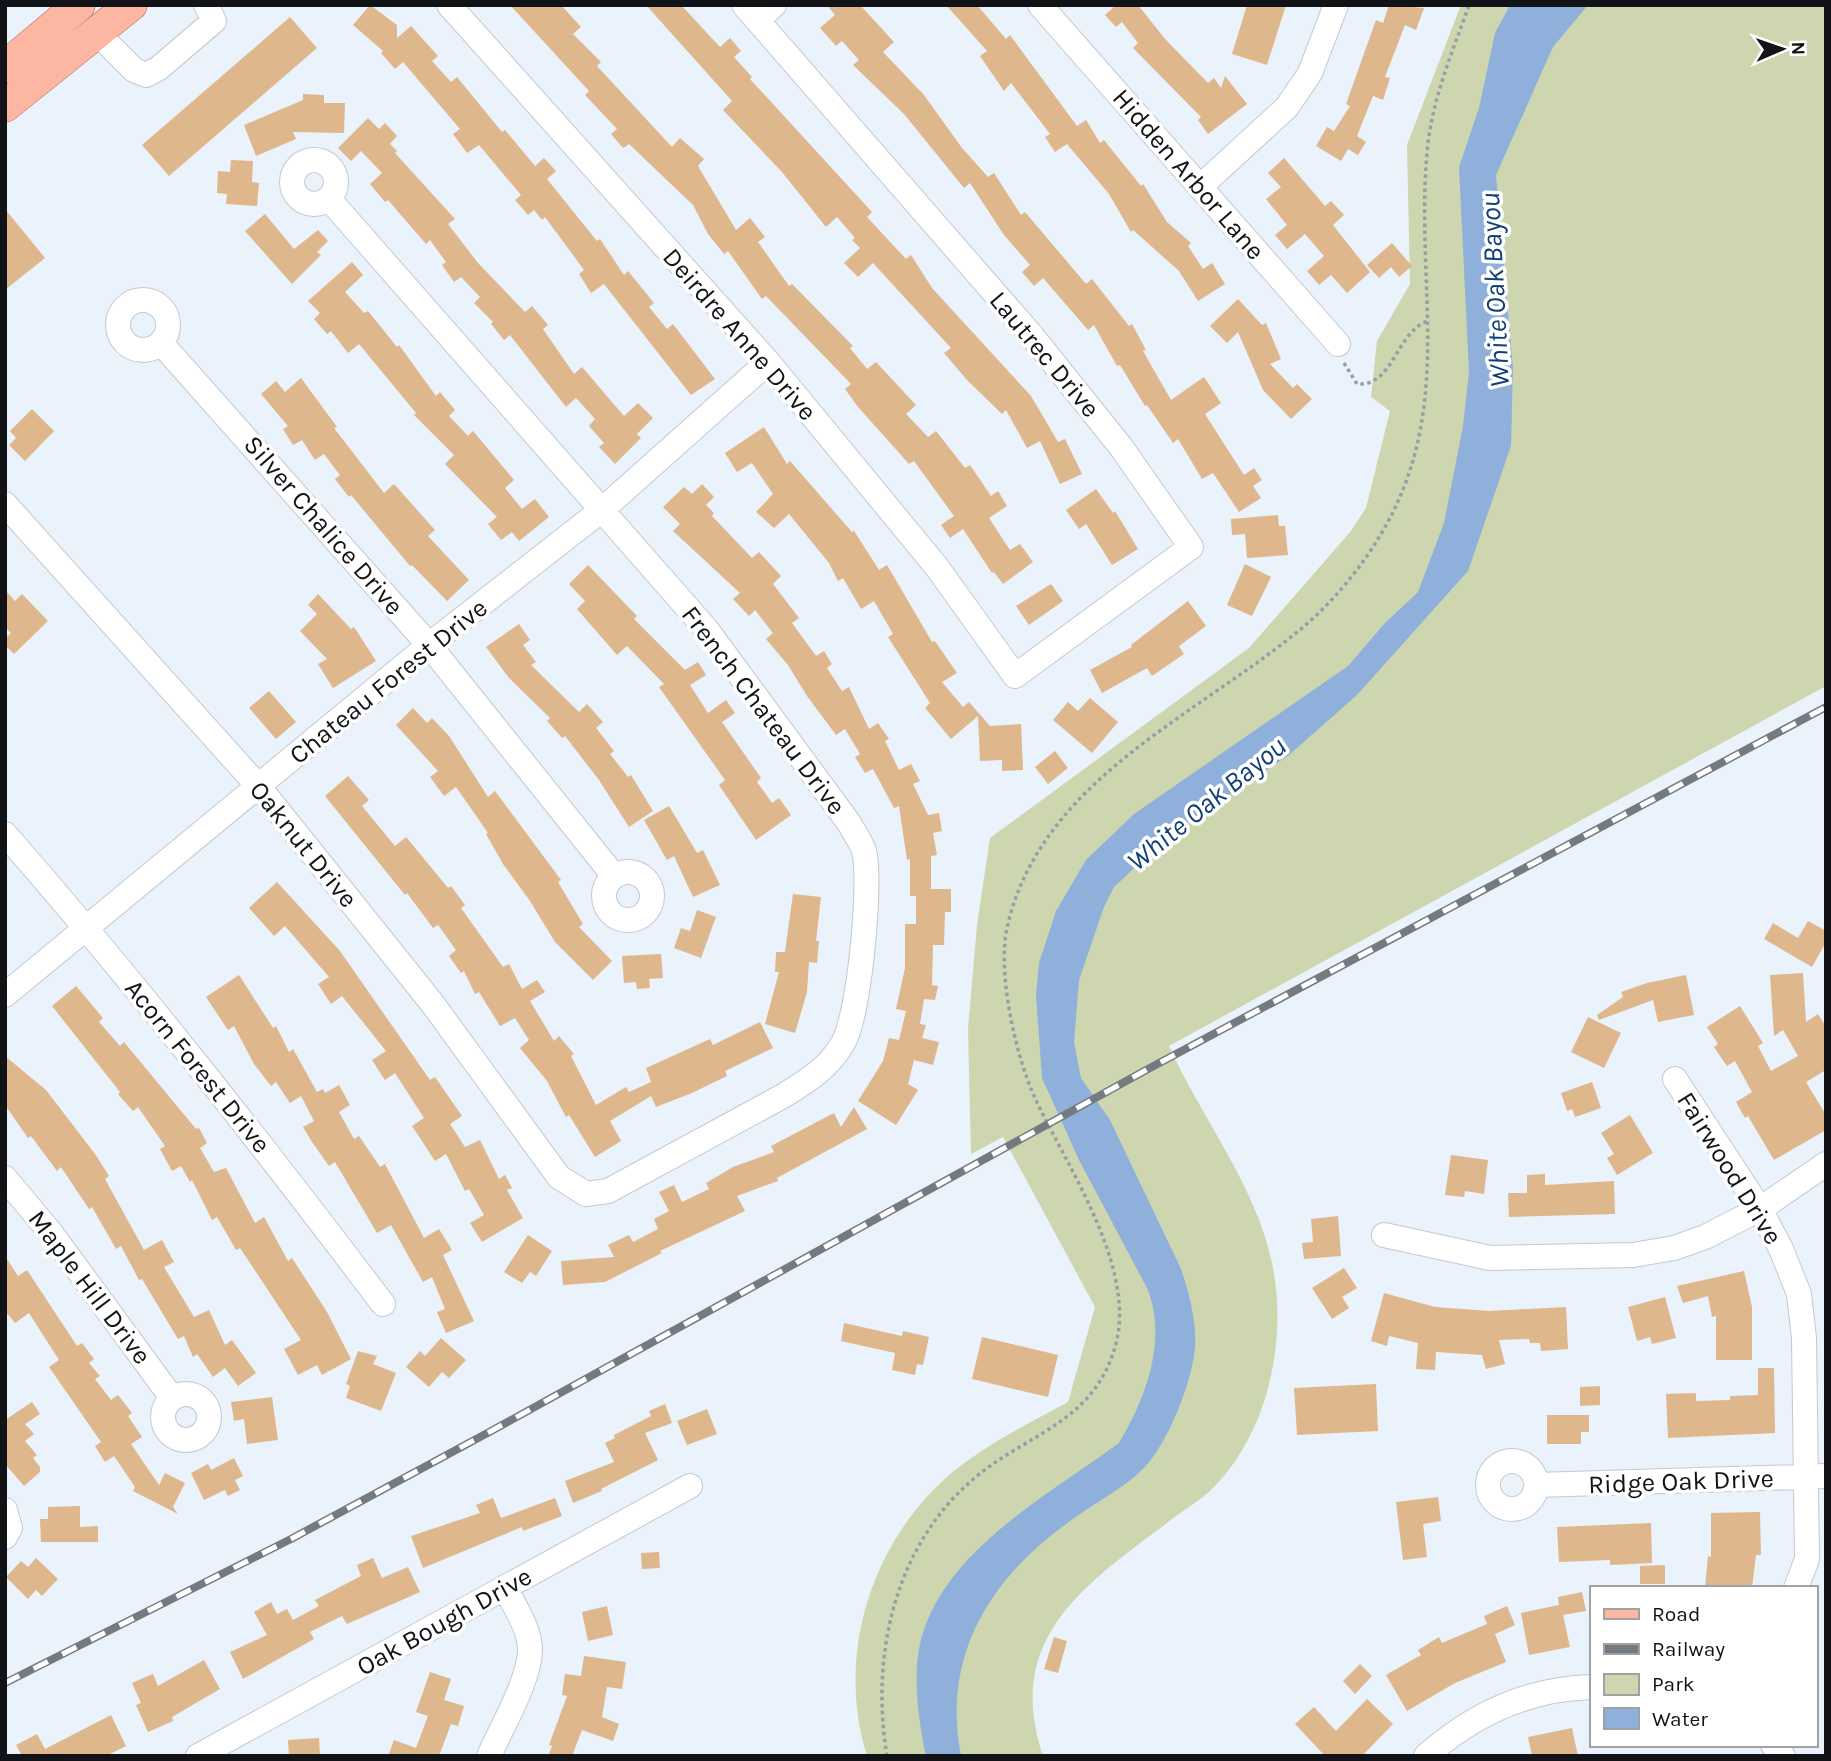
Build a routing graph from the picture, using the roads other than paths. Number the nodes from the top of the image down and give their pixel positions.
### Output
1 (79, 5) edge
2 (131, 5) edge
3 (206, 5) edge
4 (449, 5) edge
5 (1040, 5) edge
6 (1336, 5) edge
7 (759, 10) edge
8 (97, 33) junction
9 (31, 46) junction
10 (5, 67) edge
11 (47, 72) junction
12 (5, 106) edge
13 (1200, 186) junction
14 (329, 199) dead end
15 (161, 342) dead end
16 (1338, 344) road end
17 (768, 362) junction
18 (5, 505) edge
19 (603, 509) junction
20 (429, 645) junction
21 (1015, 676) joint
22 (259, 787) junction
23 (5, 834) edge
24 (614, 876) dead end
25 (86, 927) junction
26 (5, 995) edge
27 (1675, 1079) dead end
28 (1826, 1164) edge
29 (5, 1178) edge
30 (586, 1194) joint
31 (1760, 1209) junction
32 (1384, 1235) dead end
33 (383, 1304) dead end
34 (172, 1398) dead end
35 (1817, 1477) edge
36 (1536, 1485) dead end
37 (690, 1486) dead end
38 (5, 1510) edge
39 (5, 1537) edge
40 (1797, 1586) edge
41 (505, 1587) junction
42 (1590, 1687) edge
43 (235, 1747) edge
44 (198, 1756) edge
45 (489, 1756) edge
46 (1426, 1756) edge

1 - 9 main road
2 - 8 main road
3 - 8 street
4 - 17 street, Deirdre Anne Drive
5 - 13 street, Hidden Arbor Lane
6 - 13 street
7 - 21 street, Lautrec Drive
8 - 11 main road
9 - 10 main road
9 - 11 main road
11 - 12 main road
13 - 16 street, Hidden Arbor Lane
14 - 19 street, French Chateau Drive
15 - 20 street, Silver Chalice Drive
17 - 19 street, Chateau Forest Drive
17 - 21 street, Deirdre Anne Drive
18 - 22 street, Oaknut Drive
19 - 20 street, Chateau Forest Drive
19 - 30 street, French Chateau Drive
20 - 22 street, Chateau Forest Drive
20 - 24 street, Silver Chalice Drive
22 - 25 street, Chateau Forest Drive
22 - 30 street, Oaknut Drive
23 - 25 street, Acorn Forest Drive
25 - 26 street, Chateau Forest Drive
25 - 33 street, Acorn Forest Drive
27 - 31 street, Fairwood Drive
28 - 31 street
29 - 34 street, Maple Hill Drive
31 - 32 street
31 - 35 street, Fairwood Drive
35 - 36 street, Ridge Oak Drive
35 - 40 street, Fairwood Drive
37 - 41 street, Oak Bough Drive
38 - 39 street
41 - 43 street, Oak Bough Drive
41 - 45 street
42 - 46 street
43 - 44 street, Oak Bough Drive

